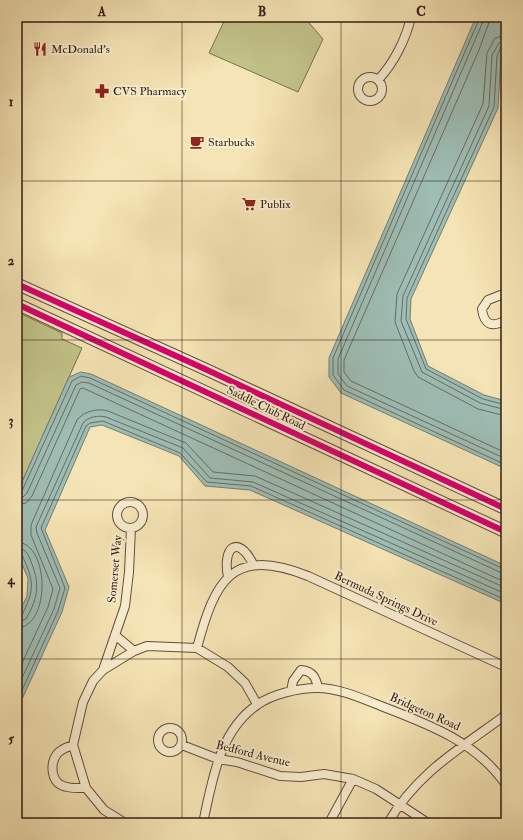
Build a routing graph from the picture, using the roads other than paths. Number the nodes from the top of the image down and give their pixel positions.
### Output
1 (411, 17) edge
2 (378, 80) dead end
3 (17, 284) edge
4 (506, 292) edge
5 (17, 304) edge
6 (506, 320) edge
7 (506, 509) edge
8 (131, 528) dead end
9 (506, 532) edge
10 (253, 564) junction
11 (228, 577) junction
12 (115, 634) junction
13 (197, 648) junction
14 (134, 651) junction
15 (506, 668) edge
16 (103, 670) junction
17 (318, 688) junction
18 (291, 691) junction
19 (257, 704) junction
20 (506, 713) edge
21 (73, 745) junction
22 (182, 745) dead end
23 (464, 745) junction
24 (218, 759) junction
25 (353, 779) junction
26 (506, 785) edge
27 (86, 788) junction
28 (400, 803) junction
29 (125, 823) edge
30 (203, 823) edge
31 (329, 823) edge
32 (388, 823) edge
33 (428, 823) edge

1 - 2 street
3 - 7 street, Saddle Club Road
4 - 6 street
5 - 9 street, Saddle Club Road
8 - 12 street, Somerset Way
10 - 11 street
10 - 11 street
10 - 15 street, Bermuda Springs Drive
11 - 13 street
12 - 14 street
12 - 16 street, Somerset Way
13 - 14 street
13 - 19 street
14 - 16 street
16 - 21 street, Somerset Way
17 - 18 street, Bridgeton Road
17 - 18 street
17 - 23 street, Bridgeton Road
18 - 19 street, Bridgeton Road
19 - 24 street, Bridgeton Road
20 - 23 street
21 - 27 street, Somerset Way
21 - 27 street
22 - 24 street, Bedford Avenue
23 - 26 street, Bridgeton Road
23 - 28 street
24 - 25 street, Bedford Avenue
24 - 30 street, Bridgeton Road
25 - 28 street, Bedford Avenue
25 - 31 street
27 - 29 street, Somerset Way
28 - 32 street
28 - 33 street, Bedford Avenue

